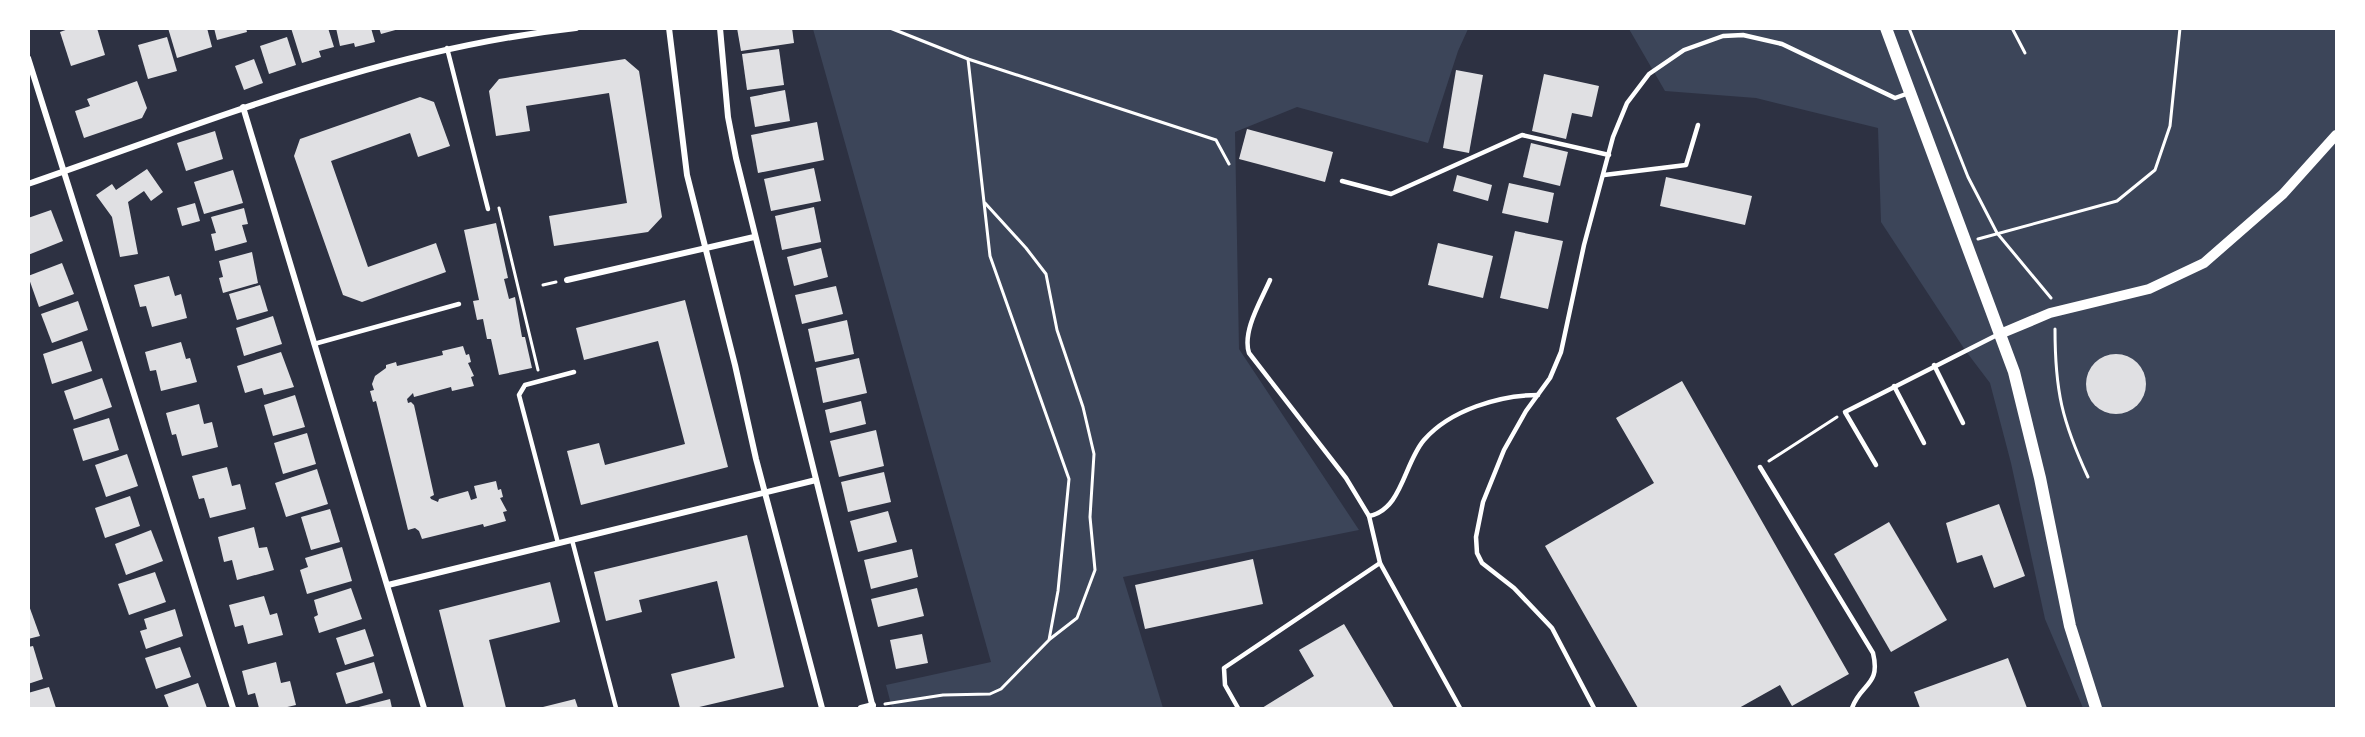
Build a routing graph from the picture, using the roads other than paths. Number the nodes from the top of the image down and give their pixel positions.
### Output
1 (576, 28) edge
2 (669, 28) edge
3 (720, 28) edge
4 (1886, 28) edge
5 (447, 48) junction
6 (28, 58) edge
7 (1909, 93) junction
8 (243, 107) junction
9 (1698, 125) dead end
10 (2337, 135) edge
11 (1609, 155) junction
12 (64, 172) junction
13 (1604, 176) junction
14 (1342, 181) dead end
15 (28, 184) edge
16 (488, 209) road end
17 (754, 237) junction
18 (705, 249) junction
19 (567, 280) dead end
20 (1270, 280) dead end
21 (459, 304) dead end
22 (2000, 334) junction
23 (314, 344) junction
24 (1934, 365) junction
25 (574, 372) dead end
26 (1894, 386) junction
27 (1538, 395) junction
28 (1963, 423) dead end
29 (1924, 443) dead end
30 (1876, 465) dead end
31 (1760, 467) road end
32 (816, 480) junction
33 (765, 492) junction
34 (1369, 516) junction
35 (572, 540) junction
36 (558, 543) junction
37 (1380, 563) junction
38 (388, 585) junction
39 (873, 707) edge
40 (233, 708) edge
41 (424, 708) edge
42 (616, 708) edge
43 (822, 708) edge
44 (861, 708) edge
45 (1238, 708) edge
46 (1460, 708) edge
47 (1594, 708) edge
48 (1852, 708) edge
49 (2096, 708) edge

1 - 5 street
2 - 18 street
3 - 17 street
4 - 7 main road
5 - 8 street
5 - 16 lane
6 - 12 street
7 - 11 lane
7 - 22 main road
8 - 12 street
8 - 23 street
9 - 13 lane
10 - 22 street
11 - 13 lane
11 - 14 lane
12 - 15 street
12 - 40 street
13 - 27 lane
17 - 18 street
17 - 32 street
18 - 19 street
18 - 33 street
20 - 34 lane
21 - 23 lane
22 - 24 lane
22 - 49 main road
23 - 38 street
24 - 26 lane
24 - 28 lane
25 - 36 lane
26 - 29 lane
26 - 30 lane
27 - 34 lane
27 - 47 lane
31 - 48 lane
32 - 33 street
32 - 39 street
33 - 35 street
33 - 43 street
34 - 37 lane
35 - 36 street
35 - 42 lane
36 - 38 street
37 - 45 lane
37 - 46 lane
38 - 41 street
39 - 44 street

